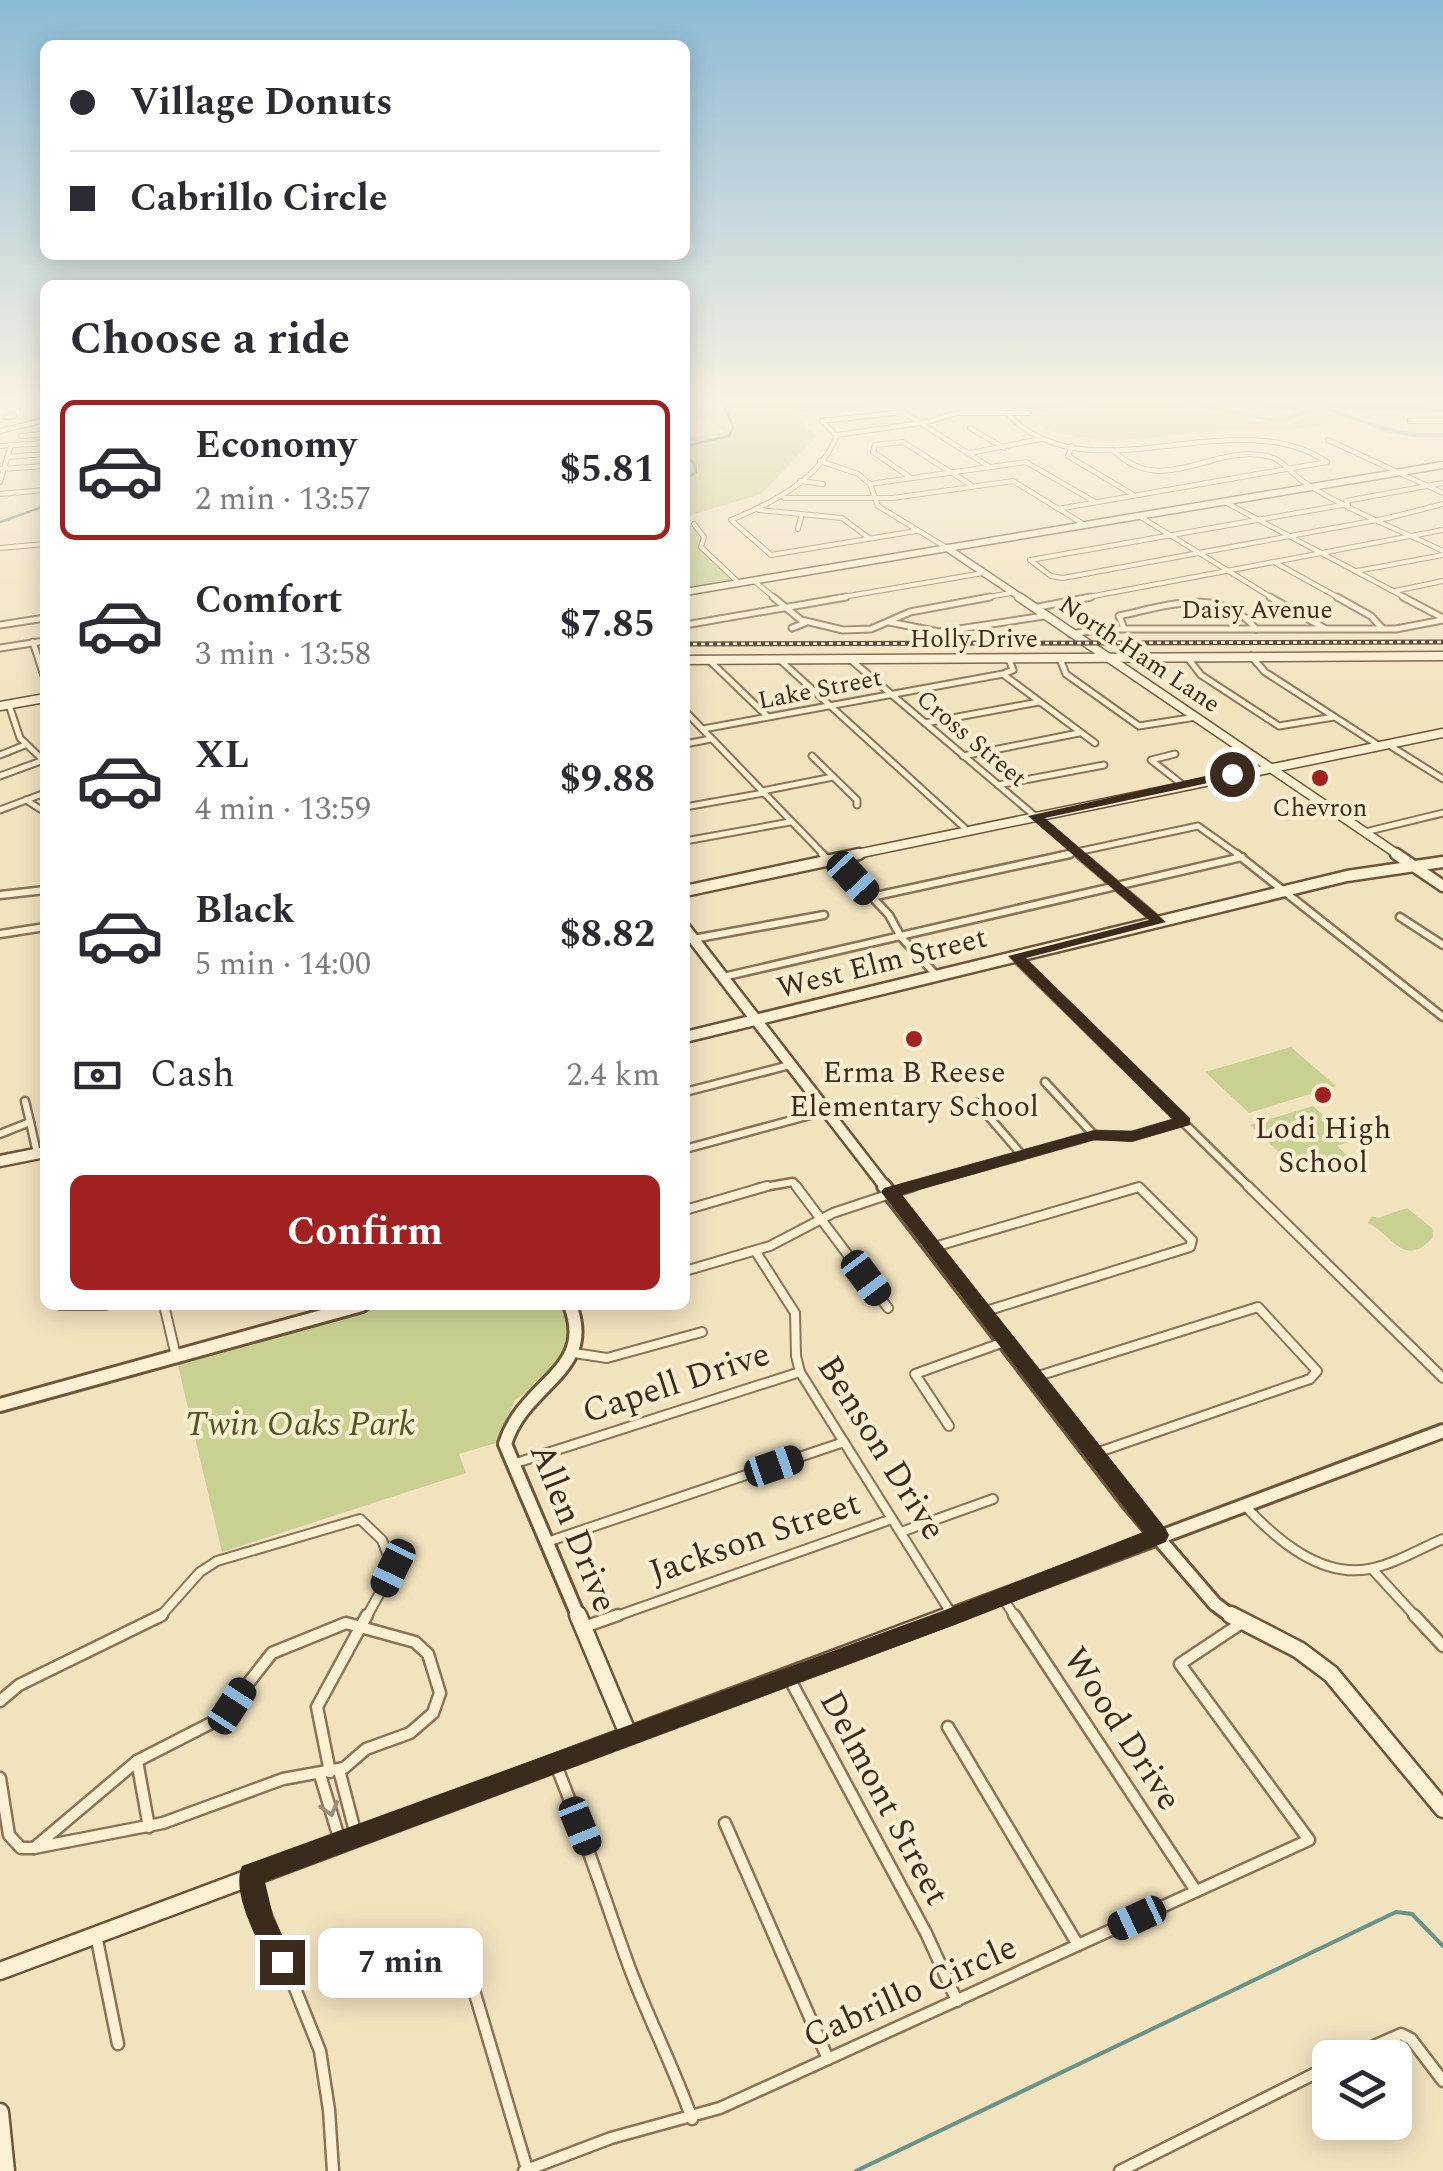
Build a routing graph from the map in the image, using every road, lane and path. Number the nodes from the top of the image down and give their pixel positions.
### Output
1 (778, 500) edge
2 (874, 500) edge
3 (1044, 500) edge
4 (1093, 500) edge
5 (1104, 500) edge
6 (1235, 500) edge
7 (1340, 500) edge
8 (1359, 500) edge
9 (1096, 502) junction
10 (1225, 502) junction
11 (1346, 503) junction
12 (1443, 504) edge
13 (1058, 509) junction
14 (757, 510) junction
15 (1139, 516) junction
16 (801, 517) junction
17 (1259, 520) junction
18 (1380, 520) junction
19 (694, 524) dead end
20 (1085, 525) junction
21 (798, 529) dead end
22 (1443, 530) edge
23 (916, 531) junction
24 (1172, 534) junction
25 (1290, 536) junction
26 (1412, 536) junction
27 (870, 539) junction
28 (40, 544) edge
29 (0, 548) edge
30 (947, 548) junction
31 (1199, 553) junction
32 (1322, 553) junction
33 (1443, 553) edge
34 (1274, 562) junction
35 (1224, 571) junction
36 (1358, 571) junction
37 (983, 573) junction
38 (753, 580) junction
39 (1443, 581) edge
40 (738, 582) junction
41 (690, 591) edge
42 (1394, 591) junction
43 (1012, 594) junction
44 (838, 598) junction
45 (848, 606) dead end
46 (785, 608) junction
47 (1033, 608) junction
48 (1044, 616) junction
49 (722, 618) junction
50 (40, 619) edge
51 (1443, 619) edge
52 (806, 622) junction
53 (890, 622) junction
54 (0, 624) edge
55 (690, 624) edge
56 (733, 628) dead end
57 (792, 628) dead end
58 (1383, 628) junction
59 (1125, 629) junction
60 (1256, 629) junction
61 (1325, 629) junction
62 (1070, 634) junction
63 (40, 641) edge
64 (33, 642) junction
65 (0, 648) edge
66 (1251, 656) junction
67 (1443, 656) edge
68 (1107, 657) junction
69 (1187, 657) junction
70 (1009, 659) junction
71 (1060, 659) junction
72 (690, 660) edge
73 (709, 660) junction
74 (780, 660) junction
75 (851, 660) junction
76 (40, 664) edge
77 (1003, 674) junction
78 (891, 694) junction
79 (40, 699) edge
80 (1040, 702) junction
81 (4, 705) edge
82 (828, 706) junction
83 (690, 716) edge
84 (768, 717) junction
85 (1334, 717) junction
86 (1196, 718) junction
87 (925, 723) junction
88 (703, 729) junction
89 (1079, 732) junction
90 (1442, 734) edge
91 (712, 739) junction
92 (690, 743) edge
93 (1095, 743) dead end
94 (1382, 744) junction
95 (26, 745) junction
96 (1175, 754) dead end
97 (0, 755) edge
98 (812, 756) dead end
99 (963, 756) junction
100 (40, 757) edge
101 (40, 762) edge
102 (1104, 765) dead end
103 (1269, 766) junction
104 (0, 776) edge
105 (833, 777) junction
106 (1443, 779) edge
107 (998, 785) junction
108 (1183, 785) junction
109 (763, 792) junction
110 (40, 795) edge
111 (26, 800) junction
112 (857, 805) dead end
113 (690, 806) edge
114 (40, 809) edge
115 (0, 810) edge
116 (1443, 813) edge
117 (1035, 816) junction
118 (791, 822) junction
119 (968, 831) junction
120 (1365, 832) junction
121 (690, 840) edge
122 (1078, 852) junction
123 (1243, 857) junction
124 (832, 860) junction
125 (1443, 862) edge
126 (1417, 868) junction
127 (1118, 886) junction
128 (1443, 886) edge
129 (690, 890) edge
130 (40, 891) edge
131 (1288, 891) junction
132 (1, 895) edge
133 (871, 897) junction
134 (824, 915) dead end
135 (1400, 917) dead end
136 (1159, 922) junction
137 (40, 928) edge
138 (0, 934) edge
139 (690, 935) edge
140 (901, 937) junction
141 (693, 939) junction
142 (1443, 945) edge
143 (1016, 956) junction
144 (937, 976) junction
145 (723, 978) junction
146 (1443, 1017) edge
147 (756, 1019) junction
148 (690, 1036) edge
149 (791, 1064) junction
150 (1046, 1082) dead end
151 (690, 1091) edge
152 (25, 1102) dead end
153 (977, 1104) dead end
154 (826, 1110) junction
155 (30, 1122) junction
156 (1184, 1122) junction
157 (0, 1134) edge
158 (1094, 1135) junction
159 (690, 1148) edge
160 (40, 1149) edge
161 (40, 1152) edge
162 (1022, 1155) junction
163 (0, 1161) edge
164 (890, 1192) junction
165 (690, 1209) edge
166 (821, 1220) junction
167 (932, 1248) junction
168 (756, 1252) junction
169 (690, 1271) edge
170 (888, 1308) dead end
171 (165, 1310) edge
172 (344, 1310) edge
173 (572, 1310) edge
174 (982, 1312) junction
175 (702, 1332) dead end
176 (1005, 1342) junction
177 (574, 1353) junction
178 (176, 1357) junction
179 (800, 1372) junction
180 (1033, 1378) junction
181 (1443, 1378) edge
182 (0, 1405) edge
183 (949, 1426) dead end
184 (1443, 1431) edge
185 (844, 1442) junction
186 (1092, 1454) junction
187 (510, 1464) junction
188 (993, 1499) dead end
189 (1243, 1505) junction
190 (892, 1518) junction
191 (901, 1532) junction
192 (1158, 1535) junction
193 (1443, 1539) edge
194 (544, 1543) junction
195 (1372, 1569) junction
196 (1002, 1596) junction
197 (952, 1616) junction
198 (1242, 1623) junction
199 (364, 1626) junction
200 (580, 1628) junction
201 (1443, 1646) edge
202 (787, 1675) junction
203 (0, 1701) edge
204 (948, 1727) dead end
205 (628, 1734) junction
206 (137, 1761) junction
207 (554, 1762) junction
208 (330, 1772) junction
209 (0, 1778) edge
210 (1443, 1809) edge
211 (725, 1824) dead end
212 (148, 1827) junction
213 (356, 1836) junction
214 (340, 1842) junction
215 (34, 1848) junction
216 (251, 1875) junction
217 (1196, 1891) junction
218 (96, 1934) junction
219 (1078, 1946) junction
220 (462, 1950) dead end
221 (0, 1971) edge
222 (957, 2001) junction
223 (118, 2044) dead end
224 (1412, 2044) edge
225 (828, 2060) junction
226 (1312, 2075) edge
227 (1443, 2081) edge
228 (0, 2112) edge
229 (692, 2118) junction
230 (526, 2170) edge
231 (6, 2171) edge
232 (333, 2171) edge
233 (1120, 2171) edge

1 - 14 street
2 - 23 street, North Ham Lane
3 - 13 street
4 - 9 street
5 - 9 street
6 - 10 street
7 - 11 street
8 - 11 street
9 - 13 street
10 - 15 street
10 - 17 street
11 - 17 street
11 - 18 street
12 - 18 street
13 - 20 street
14 - 16 street
14 - 27 street
15 - 20 street
15 - 24 street
16 - 21 street
16 - 27 street
17 - 24 street
17 - 25 street
18 - 25 street
18 - 26 street
19 - 40 street
20 - 30 street
22 - 26 street
23 - 27 street
23 - 30 street, North Ham Lane
24 - 31 street
24 - 31 street
25 - 31 street
25 - 32 street
26 - 32 street
26 - 33 street
28 - 29 street
30 - 37 street, North Ham Lane
30 - 38 street
31 - 35 street
32 - 34 street
32 - 36 street
33 - 36 street
34 - 35 street
34 - 58 street
35 - 47 street
35 - 61 street
36 - 42 street
37 - 43 street, North Ham Lane
37 - 44 street
38 - 40 street
38 - 46 street
39 - 42 street
40 - 41 street
42 - 51 street
43 - 47 street, North Ham Lane
43 - 53 street
44 - 45 street
44 - 46 street
46 - 49 street
46 - 52 street
47 - 48 street, North Ham Lane
48 - 53 street
48 - 62 street, North Ham Lane
49 - 55 street
49 - 56 street
50 - 54 street
51 - 58 street, Daisy Avenue
52 - 53 street
52 - 57 street
58 - 61 street, Daisy Avenue
59 - 60 street, Daisy Avenue
59 - 60 street
59 - 62 street, Daisy Avenue
60 - 61 street, Daisy Avenue
62 - 68 street, North Ham Lane
63 - 64 street
64 - 65 street
64 - 76 street
66 - 67 street, Holly Drive
66 - 69 street, Holly Drive
66 - 85 street
68 - 69 street, Holly Drive
68 - 71 street, Holly Drive
68 - 86 street, North Ham Lane
69 - 85 street
70 - 71 street, Holly Drive
70 - 75 street, Holly Drive
70 - 77 street
71 - 86 street
72 - 73 street, Holly Drive
73 - 74 street, Holly Drive
73 - 84 street
74 - 75 street, Holly Drive
74 - 82 street
75 - 78 street, Cross Street
77 - 78 street, Lake Street
77 - 80 street
78 - 82 street, Lake Street
78 - 87 street, Cross Street
79 - 81 street
80 - 87 street
80 - 89 street
81 - 95 street
82 - 84 street, Lake Street
82 - 119 street
83 - 88 street
84 - 88 street, Lake Street
85 - 94 street
86 - 103 street, North Ham Lane
87 - 99 street, Cross Street
88 - 91 street
89 - 93 street
89 - 99 street
90 - 94 street
91 - 92 street
91 - 109 street
94 - 103 street
94 - 106 street
95 - 97 street
95 - 100 street
96 - 108 street
98 - 105 street
99 - 107 street, Cross Street
101 - 104 street
102 - 107 street
103 - 108 street
103 - 120 street, North Ham Lane
105 - 109 street
105 - 112 street
107 - 117 street, Cross Street
108 - 117 street
109 - 113 street
109 - 118 street
110 - 111 street
111 - 114 street
111 - 115 street
116 - 120 street
117 - 119 street
117 - 122 street, Cross Street
118 - 121 street
118 - 124 street
119 - 124 street
120 - 126 street, North Ham Lane
122 - 123 street
122 - 127 street, Cross Street
122 - 133 street
123 - 127 street
123 - 131 street
124 - 129 street
124 - 133 street
125 - 126 street, West Elm Street
126 - 128 street, North Ham Lane
126 - 131 street, West Elm Street
127 - 136 street, Cross Street
127 - 140 street
130 - 132 street
131 - 136 street, West Elm Street
131 - 146 street
133 - 140 street
134 - 141 street
135 - 142 street
136 - 143 street, West Elm Street
137 - 138 street
139 - 141 street
140 - 144 street
140 - 145 street
141 - 145 street
143 - 144 street, West Elm Street
143 - 156 street
144 - 147 street, West Elm Street
145 - 147 street
147 - 148 street, West Elm Street
147 - 149 street
149 - 151 street
149 - 154 street
150 - 158 street
152 - 155 street
153 - 162 street
154 - 159 street
154 - 164 street
155 - 157 street
155 - 160 street
156 - 158 street
156 - 181 street
158 - 162 street
161 - 163 street
162 - 164 street
164 - 166 street
164 - 167 street
165 - 166 street
166 - 168 street
166 - 170 street
167 - 174 street
167 - 174 street
168 - 169 street
168 - 179 street, Benson Drive
171 - 178 street
172 - 178 street
173 - 177 street
174 - 176 street
175 - 177 street
176 - 180 street
176 - 183 street
177 - 187 street, Allen Drive
178 - 182 street
179 - 185 street, Benson Drive
179 - 187 street, Capell Drive
180 - 186 street
180 - 186 street
184 - 189 street
185 - 190 street, Benson Drive
185 - 194 street
186 - 192 street
187 - 194 street, Allen Drive
188 - 191 street
189 - 192 street
189 - 195 street
190 - 191 street, Benson Drive
190 - 200 street, Jackson Street
191 - 197 street, Benson Drive
192 - 196 street
192 - 198 street
193 - 195 street
194 - 200 street, Allen Drive
195 - 201 street
196 - 197 street
196 - 217 street, Wood Drive
197 - 202 street
198 - 210 street
198 - 217 street, Cabrillo Circle
199 - 203 street
199 - 206 street
199 - 208 street
199 - 208 street
200 - 205 street, Allen Drive
202 - 205 street
202 - 222 street, Delmont Street
204 - 219 street
205 - 207 street
206 - 212 street
206 - 215 street
207 - 213 street
207 - 229 street
208 - 212 street
208 - 213 street
208 -> 214 street
209 - 215 street
211 - 225 street
212 - 215 street
213 - 214 street
214 - 216 street
216 - 218 street
216 - 232 street
217 - 219 street, Cabrillo Circle
218 - 221 street
218 - 223 street
219 - 222 street, Cabrillo Circle
220 - 230 street
222 - 225 street, Cabrillo Circle
224 - 227 street
225 - 229 street, Cabrillo Circle
226 - 233 street
228 - 231 street
229 - 230 street, Cabrillo Circle

